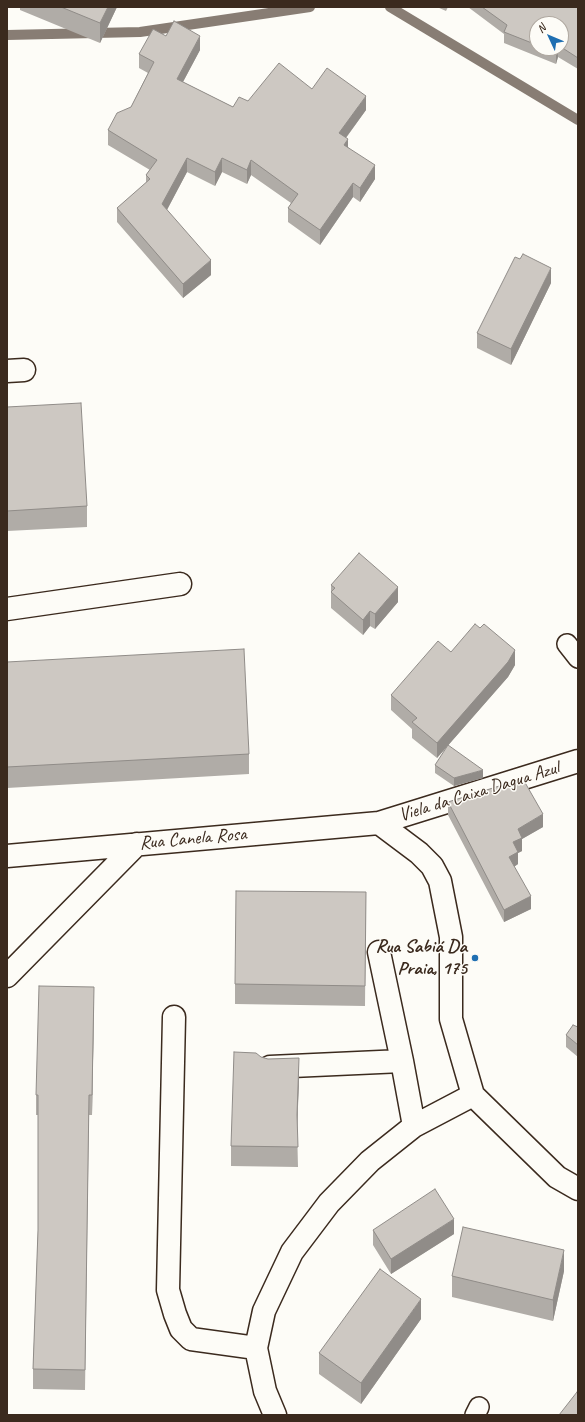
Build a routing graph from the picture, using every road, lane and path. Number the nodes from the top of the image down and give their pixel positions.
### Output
1 (180, 584) dead end
2 (7, 609) edge
3 (578, 761) edge
4 (379, 823) junction
5 (137, 844) junction
6 (7, 856) edge
7 (379, 952) dead end
8 (7, 976) edge
9 (174, 1017) dead end
10 (402, 1061) junction
11 (267, 1067) edge
12 (474, 1095) junction
13 (414, 1126) junction
14 (578, 1189) edge
15 (256, 1348) junction
16 (275, 1415) edge

1 - 2 street
3 - 4 street, Viela da Caixa Dagua Azul
4 - 5 street, Rua Canela Rosa
4 - 12 street
5 - 6 street, Rua Canela Rosa
5 - 8 street
7 - 10 street
9 - 15 street
10 - 11 street
10 - 13 street
12 - 13 street
12 - 14 street
13 - 15 street
15 - 16 street

